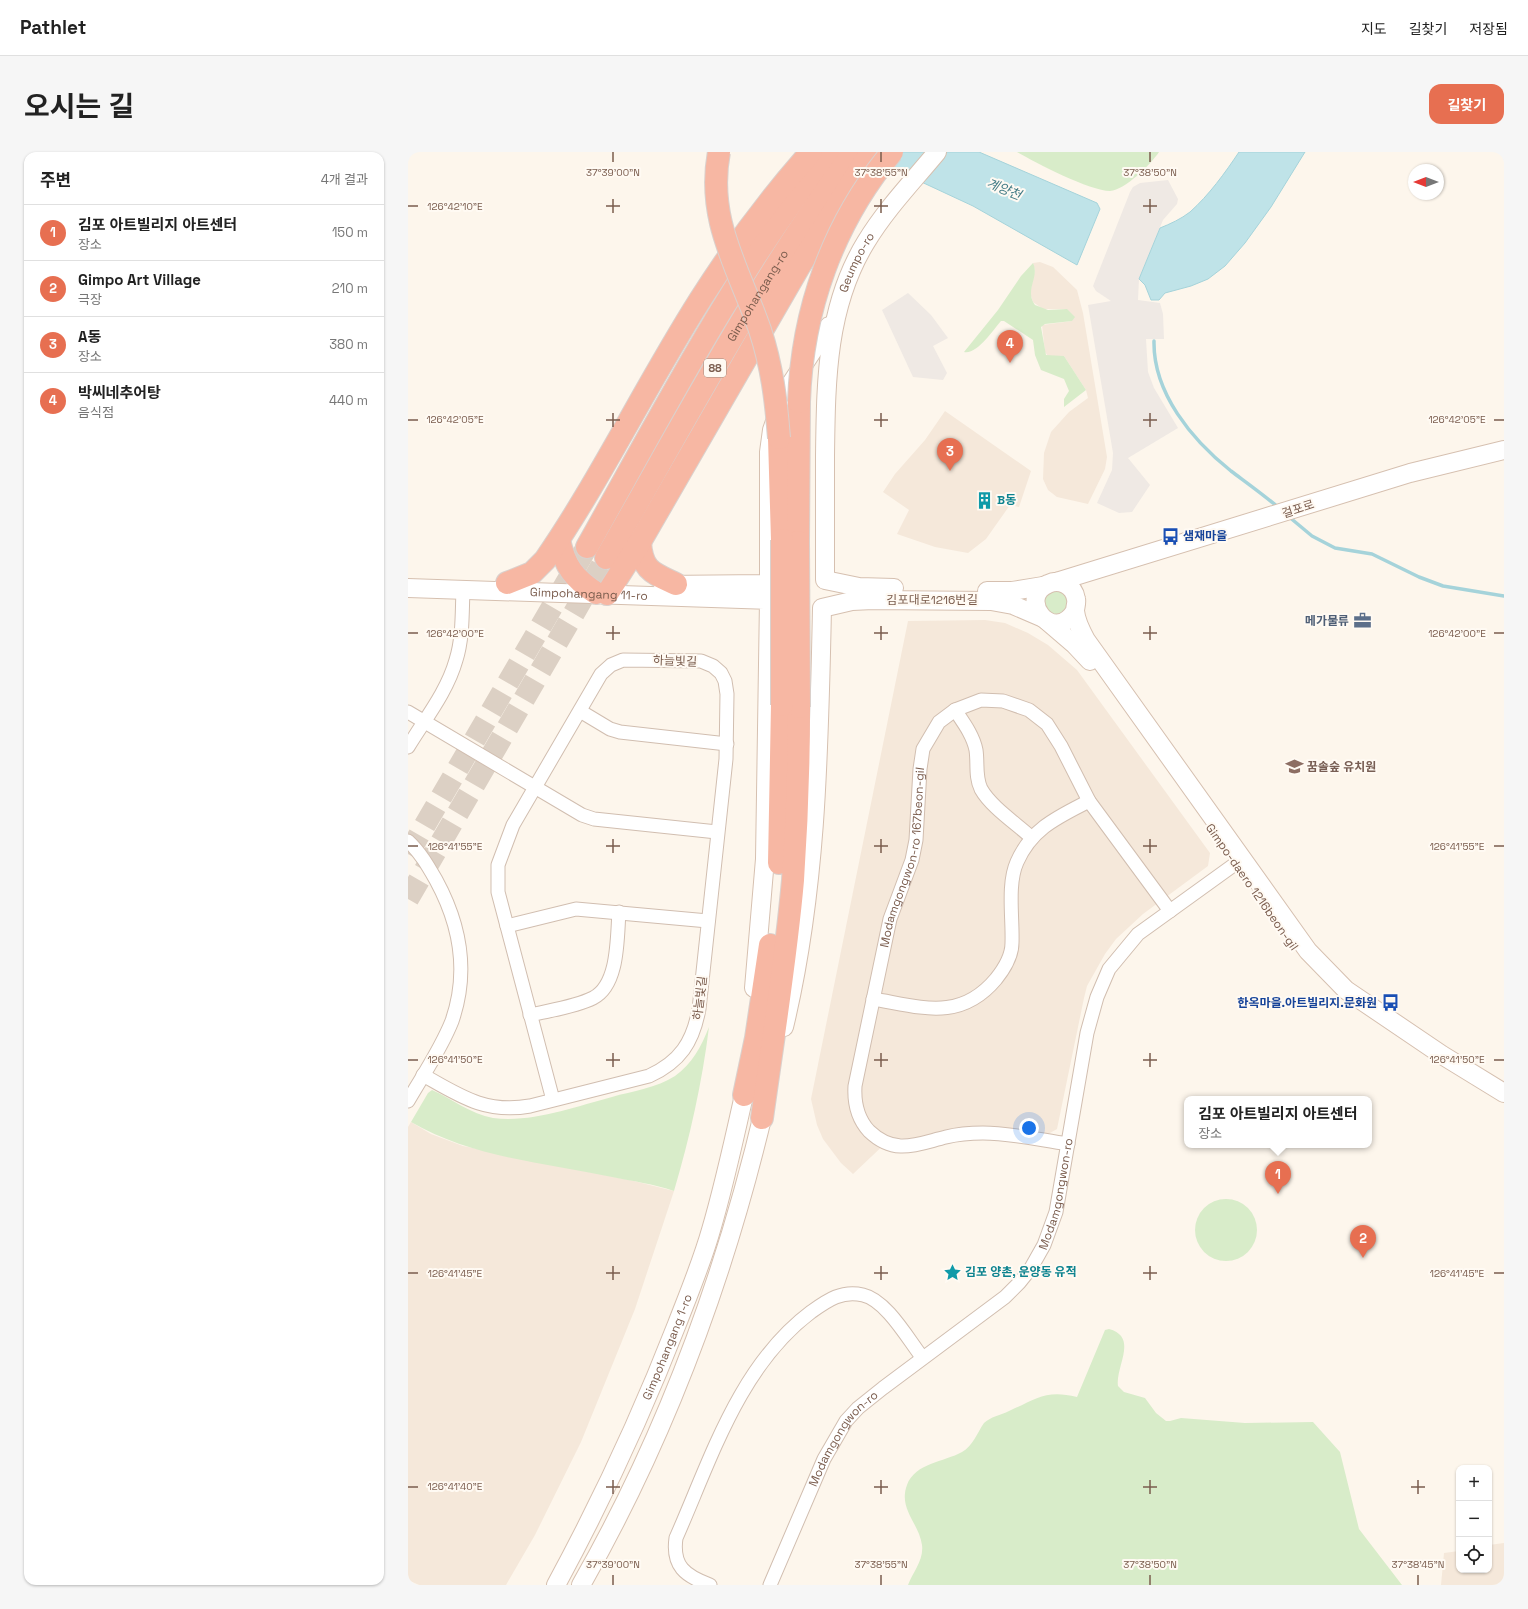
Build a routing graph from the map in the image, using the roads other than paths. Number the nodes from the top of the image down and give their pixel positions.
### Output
1 (719, 152) edge
2 (811, 152) edge
3 (829, 152) edge
4 (854, 152) edge
5 (871, 152) edge
6 (892, 152) edge
7 (938, 152) edge
8 (799, 177) junction
9 (838, 186) junction
10 (837, 311) junction
11 (1504, 450) edge
12 (559, 540) junction
13 (790, 541) junction
14 (640, 542) junction
15 (587, 547) tunnel mouth
16 (606, 558) tunnel mouth
17 (1093, 570) junction
18 (825, 580) junction
19 (408, 581) edge
20 (507, 583) junction
21 (676, 584) junction
22 (1050, 584) junction
23 (408, 588) edge
24 (600, 589) junction
25 (463, 590) junction
26 (769, 592) junction
27 (1076, 604) junction
28 (822, 608) junction
29 (1044, 619) junction
30 (791, 706) junction
31 (955, 710) junction
32 (580, 711) junction
33 (408, 712) edge
34 (424, 722) junction
35 (726, 744) junction
36 (408, 747) edge
37 (535, 787) junction
38 (1089, 801) junction
39 (717, 832) junction
40 (1032, 838) junction
41 (408, 841) edge
42 (1238, 861) junction
43 (1170, 911) junction
44 (619, 912) junction
45 (708, 921) junction
46 (507, 926) junction
47 (873, 999) junction
48 (530, 1016) junction
49 (423, 1075) junction
50 (1504, 1093) edge
51 (744, 1095) junction
52 (554, 1100) junction
53 (408, 1101) edge
54 (1504, 1104) edge
55 (762, 1118) junction
56 (1068, 1144) junction
57 (922, 1358) junction
58 (556, 1585) edge
59 (581, 1585) edge
60 (710, 1585) edge
61 (770, 1585) edge

1 - 13 highway, bridge
2 - 8 highway
3 - 8 highway, 88
4 - 9 highway, 88
5 - 9 highway
6 - 13 highway, bridge
7 - 10 street, Geumpo-ro
8 - 12 highway
8 - 15 highway, Gimpohangang-ro / 88
9 - 14 highway
9 - 16 highway, Gimpohangang-ro / 88
10 - 18 street
10 - 26 street, Gimpohangang 1-ro
11 - 17 street, 걸포로
12 - 20 highway
12 - 24 highway
13 - 30 highway, bridge
14 - 21 highway
14 - 24 highway
17 - 22 street, 걸포로
17 - 27 street
18 - 22 street
18 - 26 street
18 - 28 street
19 - 20 street, Gimpohangang 11-ro
20 - 24 street, Gimpohangang 11-ro
21 - 24 street, Gimpohangang 11-ro
21 - 26 street, Gimpohangang 11-ro
22 - 27 street
22 - 29 street
23 - 25 street, Gimpohangang 11-ro
24 - 25 street, Gimpohangang 11-ro
24 - 26 street, Gimpohangang 11-ro
25 - 34 street
26 - 28 street
26 - 51 street, Gimpohangang 1-ro
27 - 29 street
27 - 42 street, Gimpo-daero 1216beon-gil
28 - 29 street, 김포대로1216번길
28 - 55 street, Gimpohangang 1-ro
29 - 42 street, Gimpo-daero 1216beon-gil
30 - 51 highway
30 - 55 highway
31 - 38 street, Modamgongwon-ro 167beon-gil
31 - 40 street
31 - 47 street, Modamgongwon-ro 167beon-gil
32 - 35 street
32 - 35 street, 하늘빛길
32 - 37 street, 하늘빛길
33 - 34 street
34 - 36 street
34 - 37 street
35 - 39 street, 하늘빛길
37 - 39 street
37 - 46 street, 하늘빛길
38 - 40 street
38 - 43 street, Modamgongwon-ro 167beon-gil
39 - 45 street, 하늘빛길
40 - 47 street
41 - 49 street
42 - 43 street, Modamgongwon-ro
42 - 50 street, Gimpo-daero 1216beon-gil
42 - 54 street, Gimpo-daero 1216beon-gil
43 - 56 street, Modamgongwon-ro
44 - 45 street
44 - 46 street
44 - 48 street
45 - 52 street, 하늘빛길
46 - 48 street, 하늘빛길
47 - 56 street, Modamgongwon-ro 167beon-gil
48 - 52 street, 하늘빛길
49 - 52 street, 하늘빛길
49 - 53 street
51 - 58 street, Gimpohangang 1-ro
55 - 59 street, Gimpohangang 1-ro
56 - 57 street, Modamgongwon-ro
57 - 60 street
57 - 61 street, Modamgongwon-ro

